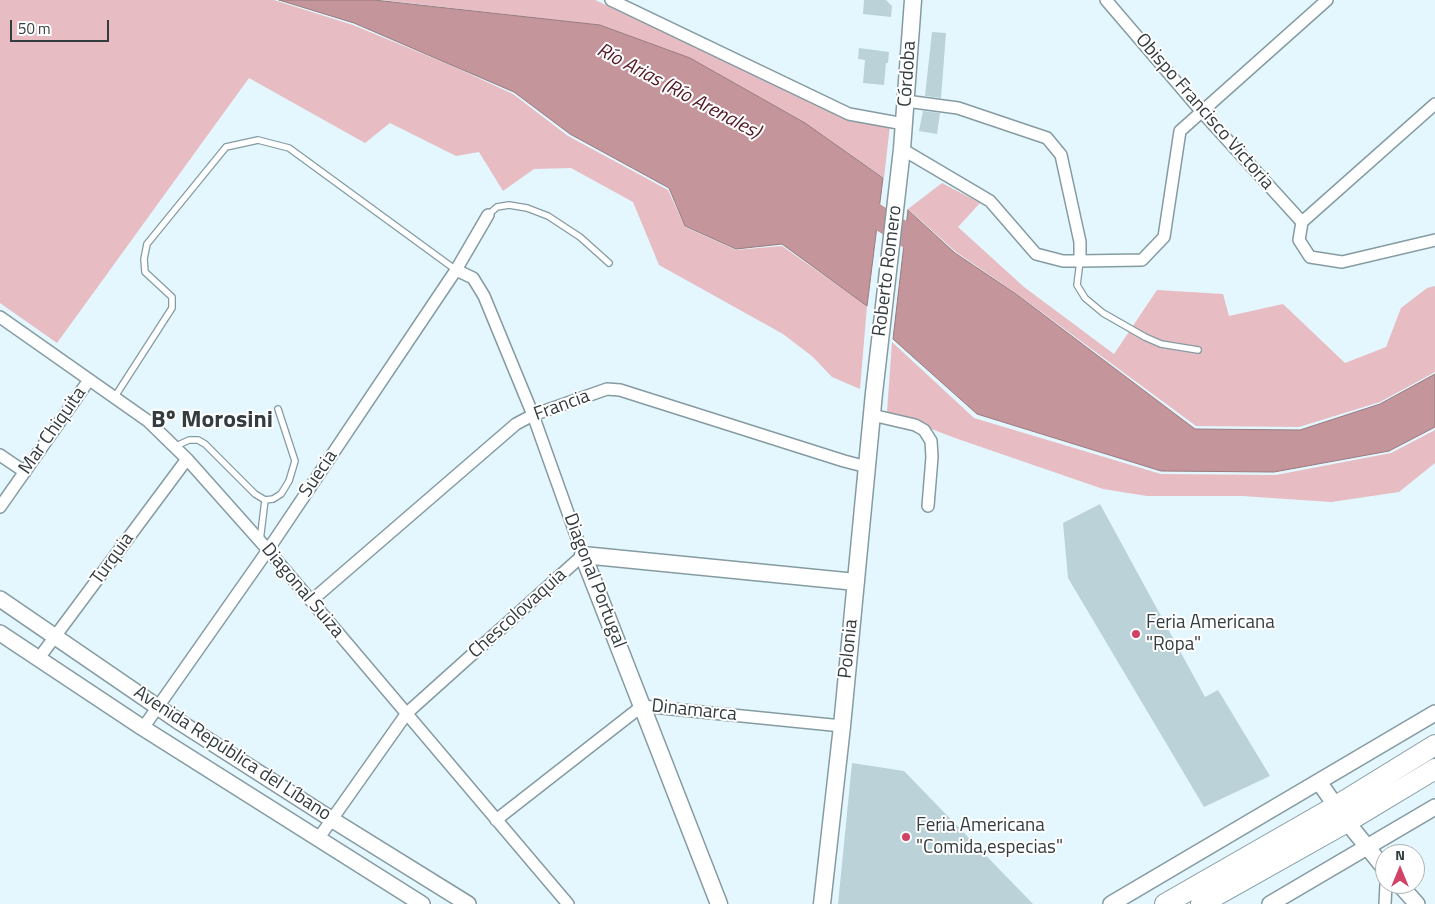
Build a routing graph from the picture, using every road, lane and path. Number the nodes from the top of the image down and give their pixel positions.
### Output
1 (611, 0) edge
2 (913, 0) edge
3 (1106, 0) edge
4 (1327, 0) edge
5 (906, 101) junction
6 (1435, 104) edge
7 (1202, 111) junction
8 (904, 124) junction
9 (902, 149) junction
10 (488, 215) joint
11 (1302, 222) junction
12 (1435, 240) edge
13 (1080, 261) junction
14 (609, 263) dead end
15 (456, 270) junction
16 (0, 316) edge
17 (1198, 350) dead end
18 (89, 380) junction
19 (874, 393) joint
20 (114, 398) junction
21 (278, 409) dead end
22 (534, 415) junction
23 (872, 415) junction
24 (174, 447) junction
25 (0, 454) edge
26 (186, 459) junction
27 (867, 467) junction
28 (25, 472) junction
29 (265, 500) junction
30 (928, 506) dead end
31 (0, 507) edge
32 (260, 541) junction
33 (268, 550) junction
34 (583, 555) junction
35 (856, 582) junction
36 (0, 599) edge
37 (311, 601) junction
38 (0, 633) edge
39 (55, 636) junction
40 (38, 658) junction
41 (158, 706) junction
42 (642, 706) junction
43 (407, 713) junction
44 (1435, 713) edge
45 (842, 726) junction
46 (143, 728) junction
47 (1435, 746) edge
48 (1435, 769) edge
49 (1319, 782) junction
50 (1435, 807) edge
51 (1342, 814) junction
52 (331, 819) junction
53 (496, 820) junction
54 (318, 838) junction
55 (1367, 846) junction
56 (1375, 856) edge
57 (1408, 894) edge
58 (422, 904) edge
59 (468, 904) edge
60 (568, 904) edge
61 (718, 904) edge
62 (822, 904) edge
63 (1111, 904) edge
64 (1165, 904) edge
65 (1201, 904) edge
66 (1270, 904) edge
67 (1417, 904) edge

1 - 8 street
2 - 5 main road, Córdoba
3 - 7 street, Obispo Francisco Victoria
4 - 7 street
5 - 8 main road, Córdoba
5 - 13 street
6 - 11 street
7 - 11 street, Obispo Francisco Victoria
7 - 13 street
8 - 9 main road, Córdoba
9 - 13 street
9 - 19 main road, Roberto Romero
10 - 14 lane
10 - 15 street, Suecia
11 - 12 street
13 - 17 lane
15 - 20 lane
15 - 22 street, Diagonal Portugal
15 - 33 street, Suecia
16 - 18 street, Diagonal Suiza
18 - 20 street, Diagonal Suiza
18 - 28 street, Mar Chiquita
19 - 23 main road, Polonia
20 - 24 street, Diagonal Suiza
21 - 29 lane
22 - 27 street, Francia
22 - 34 street, Diagonal Portugal
22 - 37 street, Francia
23 - 27 main road, Polonia
23 - 30 street
24 - 26 street, Diagonal Suiza
24 - 29 lane
25 - 28 street
26 - 32 street, Diagonal Suiza
26 - 39 street, Turquia
27 - 35 main road, Polonia
28 - 31 street, Mar Chiquita
29 - 32 lane
32 - 33 street, Diagonal Suiza
33 - 37 street, Diagonal Suiza
33 - 41 street, Suecia
34 - 35 main road, Chescolovaquia
34 - 42 main road, Diagonal Portugal
34 - 43 street, Chescolovaquia
35 - 45 main road, Polonia
36 - 39 street, Avenida República del Líbano
37 - 43 street, Diagonal Suiza
38 - 40 street, Avenida República del Líbano
39 - 40 street, Turquia
39 - 41 street, Avenida República del Líbano
40 - 46 street, Avenida República del Líbano
41 - 46 street, Suecia
41 - 52 street, Avenida República del Líbano
42 - 45 street, Dinamarca
42 - 53 street, Dinamarca
42 - 61 main road, Diagonal Portugal
43 - 52 street, Chescolovaquia
43 - 53 street, Diagonal Suiza
44 - 49 street
45 - 62 main road, Polonia
46 - 54 street, Avenida República del Líbano
47 - 51 highway
48 - 51 highway
49 - 51 street
49 - 63 street
50 - 55 street
51 - 55 street
51 - 64 highway
51 - 65 highway
52 - 54 street, Chescolovaquia
52 - 59 street, Avenida República del Líbano
53 - 60 street, Diagonal Suiza
54 - 58 street, Avenida República del Líbano
55 - 56 street
55 - 66 street
57 - 67 street

